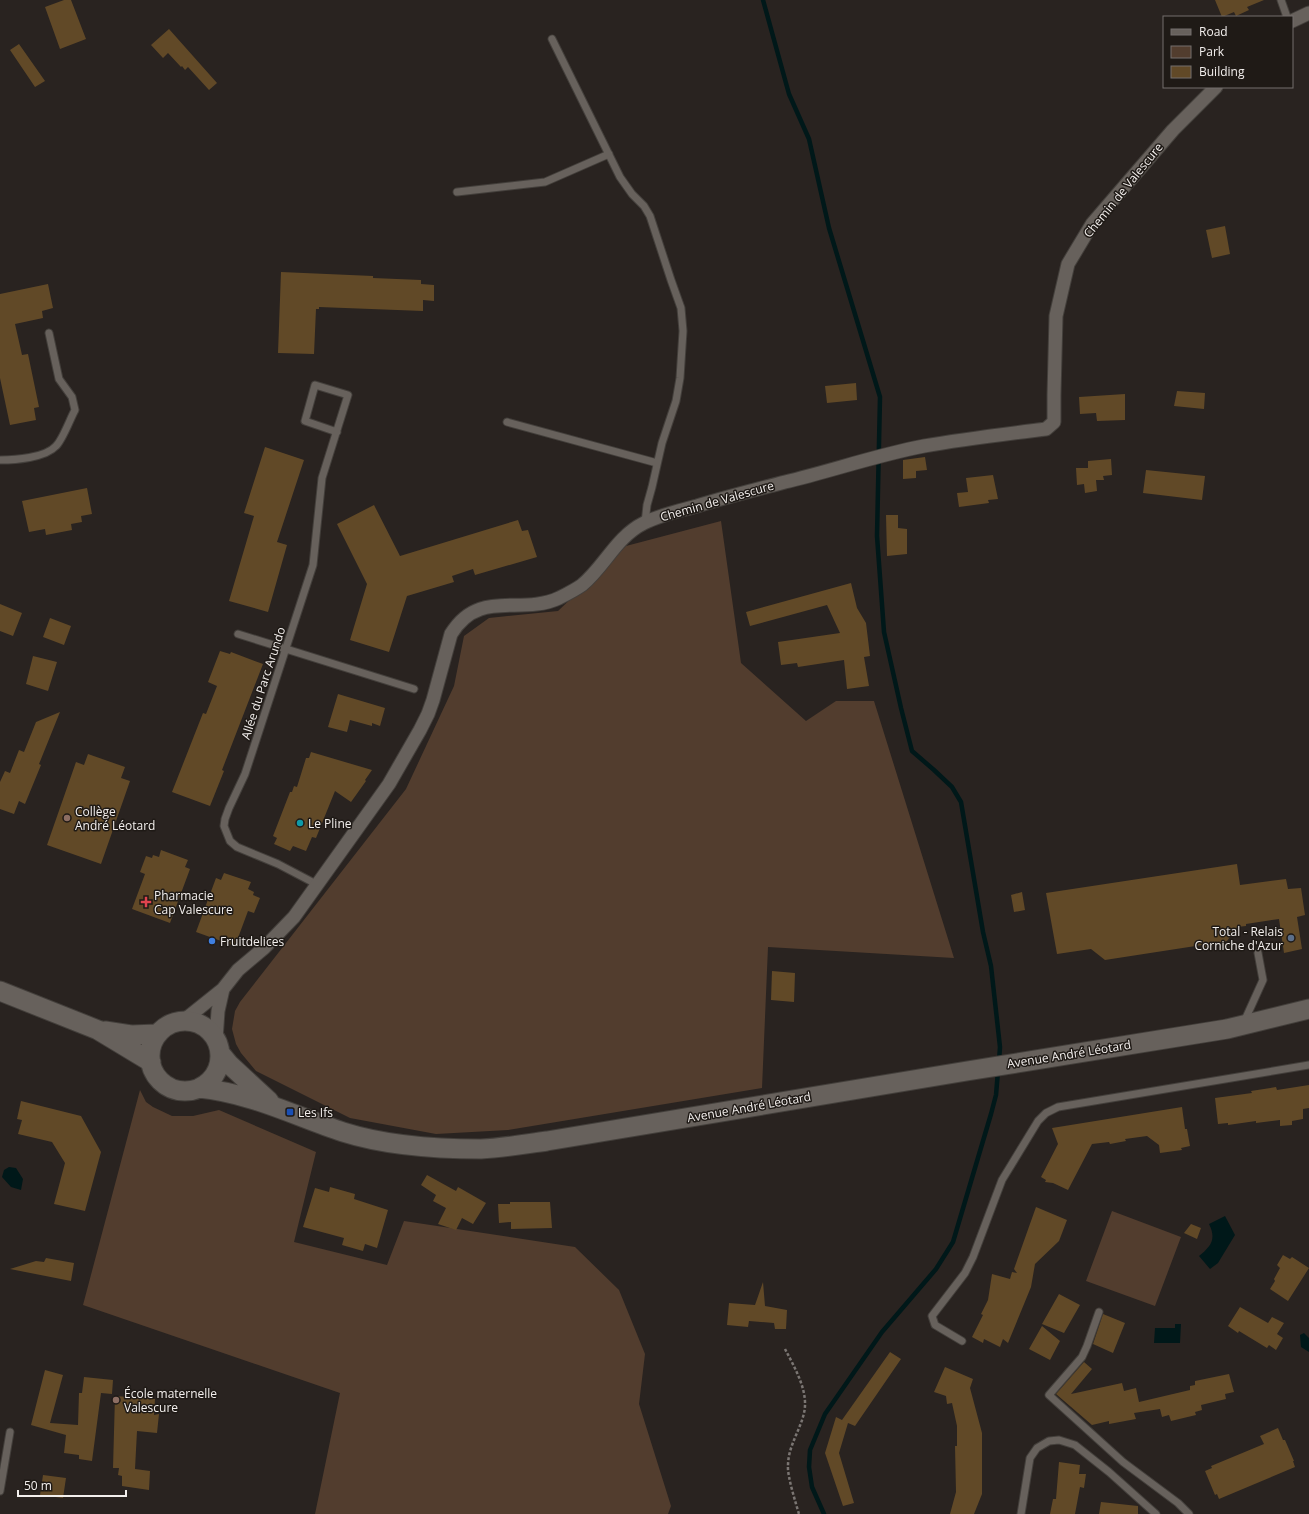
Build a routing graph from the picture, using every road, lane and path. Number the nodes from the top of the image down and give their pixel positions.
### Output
1 (1281, 0) edge
2 (1309, 13) edge
3 (1287, 16) edge
4 (1293, 21) edge
5 (552, 39) dead end
6 (1215, 88) edge
7 (609, 154) junction
8 (457, 192) dead end
9 (49, 333) dead end
10 (507, 422) dead end
11 (337, 432) junction
12 (0, 460) edge
13 (657, 464) junction
14 (645, 522) junction
15 (238, 634) dead end
16 (285, 649) junction
17 (414, 689) dead end
18 (318, 885) junction
19 (1258, 953) dead end
20 (223, 989) junction
21 (0, 991) edge
22 (1309, 1009) edge
23 (1309, 1018) edge
24 (184, 1021) junction
25 (1235, 1027) junction
26 (98, 1030) junction
27 (158, 1034) junction
28 (218, 1047) junction
29 (151, 1062) junction
30 (1309, 1066) edge
31 (199, 1088) junction
32 (275, 1106) junction
33 (1099, 1312) dead end
34 (962, 1341) dead end
35 (785, 1349) dead end
36 (10, 1432) dead end
37 (0, 1491) edge
38 (799, 1514) edge
39 (1021, 1514) edge
40 (1156, 1514) edge
41 (1189, 1514) edge

1 - 3 lane
2 - 4 street
5 - 7 lane
6 - 14 street, Chemin de Valescure
7 - 8 lane
7 - 13 lane
9 - 12 lane
10 - 13 lane
11 - 11 lane, Allée du Parc Arundo
11 - 16 lane, Allée du Parc Arundo
13 - 14 lane
14 - 18 street, Chemin de Valescure
15 - 16 lane
16 - 17 lane
16 - 18 lane, Allée du Parc Arundo
18 - 20 street, Chemin de Valescure
19 - 25 lane
20 - 24 street, Chemin de Valescure
20 - 28 street, Chemin de Valescure
21 - 26 main road
22 - 25 main road, Avenue André Léotard
23 - 25 main road, Avenue André Léotard
24 - 27 main road
24 - 28 main road
25 - 32 main road, Avenue André Léotard
26 - 27 main road
26 - 29 main road
27 - 29 main road
28 - 31 main road
28 - 32 main road, Avenue André Léotard
29 - 31 main road
30 - 34 lane
31 - 32 main road, Avenue André Léotard
33 - 41 lane
35 - 38 path
36 - 37 lane
39 - 40 lane

